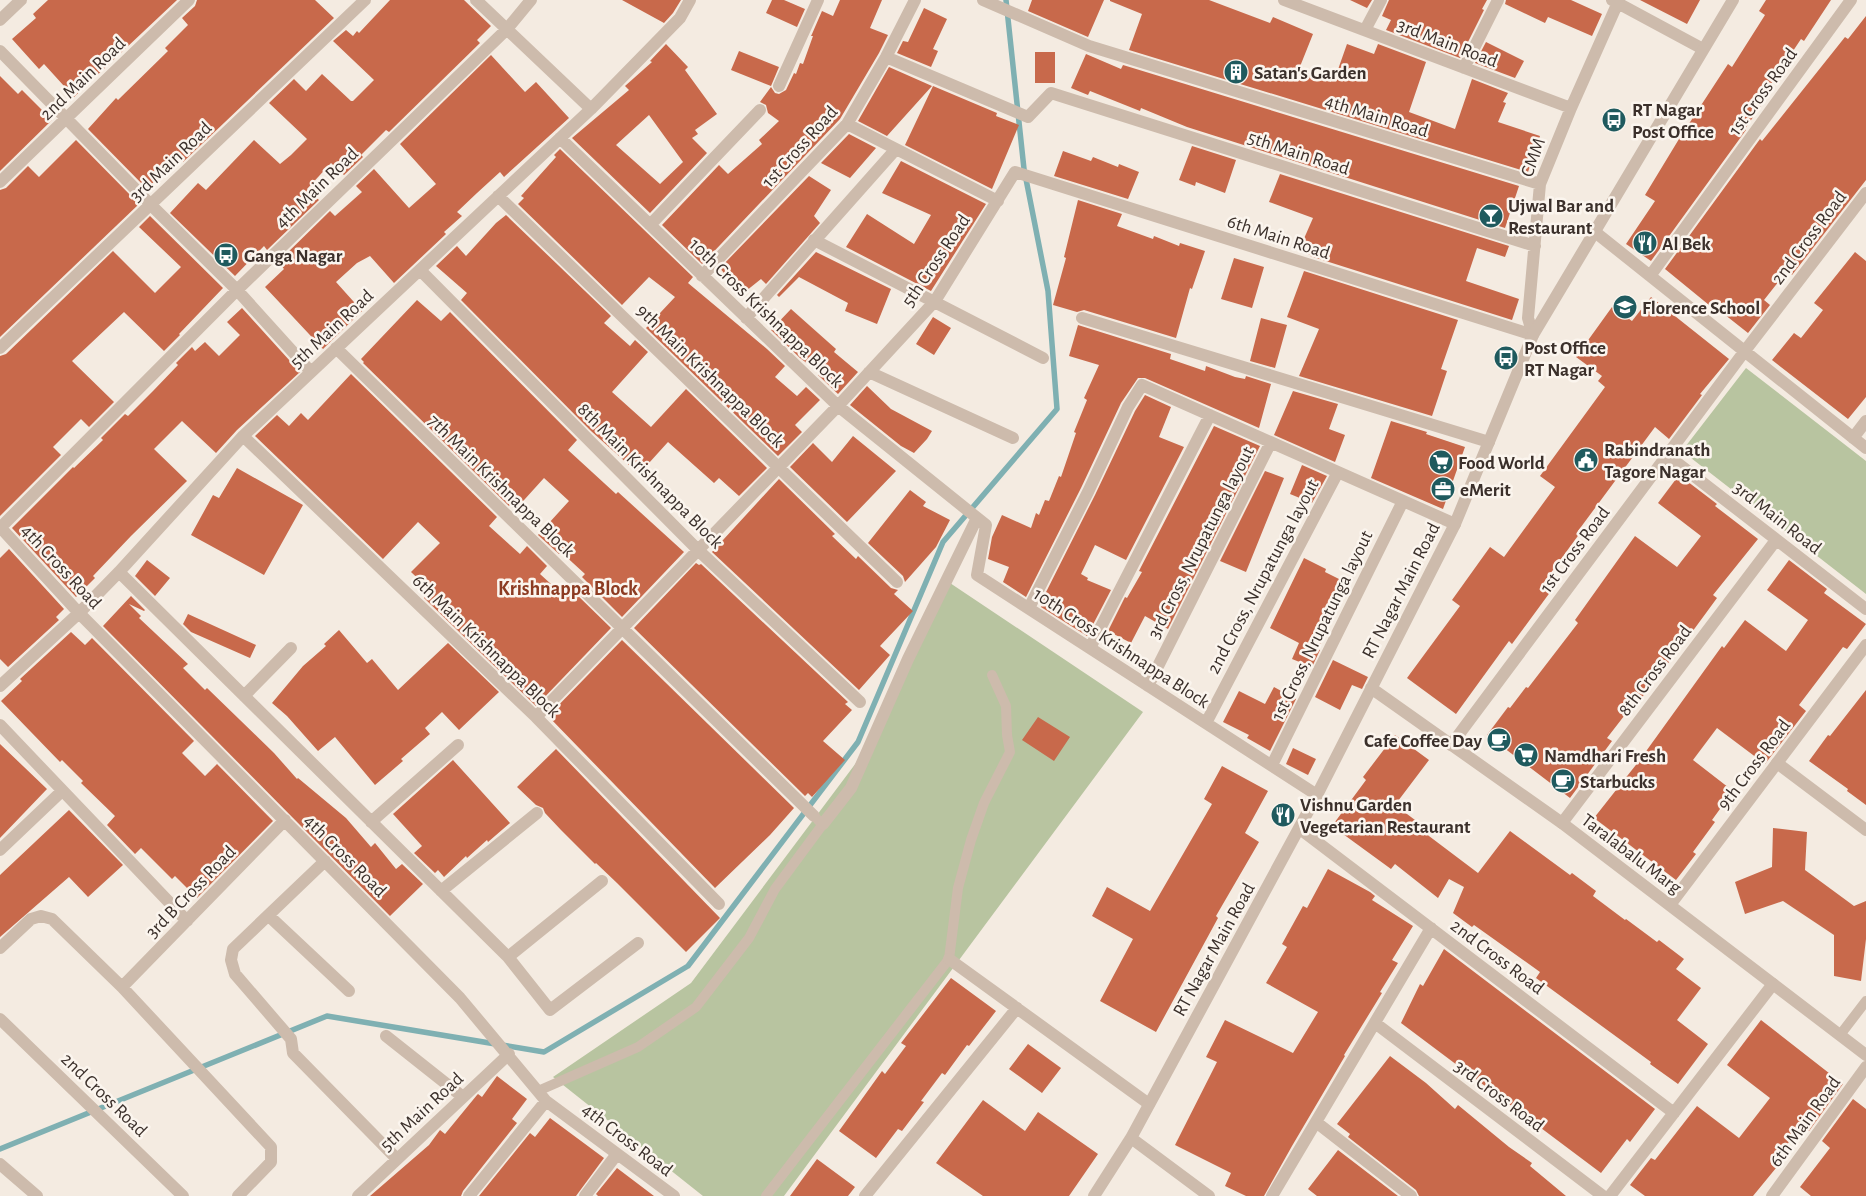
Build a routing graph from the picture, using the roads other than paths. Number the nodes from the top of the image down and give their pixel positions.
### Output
1 (21, 0) edge
2 (189, 0) edge
3 (365, 0) edge
4 (476, 0) edge
5 (531, 0) edge
6 (690, 0) edge
7 (818, 0) edge
8 (916, 0) edge
9 (983, 0) edge
10 (1284, 0) edge
11 (1381, 0) edge
12 (1498, 0) edge
13 (1732, 0) edge
14 (1851, 0) edge
15 (1616, 1) edge
16 (0, 20) edge
17 (507, 29) junction
18 (1365, 30) junction
19 (1703, 49) junction
20 (0, 51) edge
21 (886, 58) junction
22 (1464, 68) junction
23 (779, 86) dead end
24 (1571, 108) junction
25 (591, 109) junction
26 (760, 110) dead end
27 (66, 119) junction
28 (847, 124) junction
29 (560, 138) junction
30 (896, 149) junction
31 (1015, 172) joint
32 (0, 182) edge
33 (1540, 184) junction
34 (1866, 193) edge
35 (498, 196) junction
36 (998, 201) junction
37 (151, 205) junction
38 (650, 225) junction
39 (1596, 232) junction
40 (814, 240) junction
41 (1535, 246) junction
42 (420, 270) junction
43 (702, 276) junction
44 (1650, 276) junction
45 (237, 290) junction
46 (935, 301) junction
47 (746, 318) junction
48 (1082, 318) dead end
49 (1533, 335) junction
50 (0, 348) edge
51 (336, 348) junction
52 (1744, 352) junction
53 (1043, 358) dead end
54 (311, 372) junction
55 (869, 372) junction
56 (838, 406) junction
57 (1210, 415) junction
58 (1866, 421) edge
59 (243, 436) junction
60 (1013, 438) dead end
61 (1853, 438) junction
62 (1271, 442) junction
63 (1489, 442) junction
64 (1866, 448) edge
65 (1667, 455) junction
66 (778, 467) junction
67 (1338, 472) junction
68 (1403, 501) junction
69 (977, 518) junction
70 (1455, 524) junction
71 (0, 528) edge
72 (1776, 540) junction
73 (698, 550) junction
74 (119, 572) junction
75 (897, 582) dead end
76 (1028, 608) junction
77 (1866, 610) edge
78 (79, 613) junction
79 (622, 628) junction
80 (1866, 645) edge
81 (291, 648) dead end
82 (1090, 648) junction
83 (992, 676) dead end
84 (0, 686) edge
85 (1148, 686) junction
86 (1371, 688) junction
87 (244, 696) junction
88 (860, 702) dead end
89 (536, 717) junction
90 (1206, 724) junction
91 (0, 725) edge
92 (458, 745) dead end
93 (1451, 745) junction
94 (1777, 763) junction
95 (1272, 765) junction
96 (62, 791) junction
97 (1317, 794) junction
98 (537, 812) dead end
99 (285, 820) junction
100 (818, 820) junction
101 (371, 822) junction
102 (1562, 823) junction
103 (1300, 829) junction
104 (1866, 830) edge
105 (0, 850) edge
106 (325, 861) junction
107 (602, 880) dead end
108 (441, 890) junction
109 (720, 904) dead end
110 (1670, 905) junction
111 (269, 916) junction
112 (187, 921) junction
113 (1431, 928) junction
114 (638, 943) dead end
115 (0, 948) edge
116 (508, 957) junction
117 (948, 959) junction
118 (1773, 984) junction
119 (122, 988) junction
120 (349, 991) dead end
121 (1866, 1001) edge
122 (1017, 1008) junction
123 (0, 1019) edge
124 (1374, 1023) junction
125 (1840, 1035) junction
126 (386, 1036) dead end
127 (508, 1053) junction
128 (1866, 1055) edge
129 (1866, 1067) edge
130 (542, 1096) junction
131 (463, 1098) junction
132 (1149, 1104) junction
133 (1674, 1113) junction
134 (1316, 1122) junction
135 (1131, 1138) junction
136 (617, 1154) junction
137 (397, 1159) junction
138 (0, 1164) edge
139 (1778, 1194) edge
140 (37, 1196) edge
141 (183, 1196) edge
142 (238, 1196) edge
143 (358, 1196) edge
144 (469, 1196) edge
145 (585, 1196) edge
146 (674, 1196) edge
147 (766, 1196) edge
148 (865, 1196) edge
149 (1094, 1196) edge
150 (1209, 1196) edge
151 (1272, 1196) edge
152 (1411, 1196) edge
153 (1603, 1196) edge
154 (1610, 1196) edge

1 - 16 street
2 - 27 street, 2nd Main Road
3 - 37 street, 3rd Main Road
4 - 17 street
5 - 17 street, 4th Main Road
6 - 25 street, 5th Main Road
7 - 23 street
8 - 21 street, 1st Cross Road
9 - 33 street, 4th Main Road
10 - 18 street, 3rd Main Road
11 - 18 street
12 - 22 street
13 - 19 street, RT Nagar Main Road
14 - 44 street, 1st Cross Road
15 - 19 street
15 - 24 street, CMM
17 - 25 street
17 - 45 street, 4th Main Road
18 - 22 street, 3rd Main Road
19 - 39 street, RT Nagar Main Road
20 - 27 street
21 - 28 street, 1st Cross Road
21 - 41 street, 5th Main Road
22 - 24 street, 3rd Main Road
24 - 33 street, CMM
25 - 29 street, 5th Main Road
26 - 38 street
27 - 32 street, 2nd Main Road
27 - 37 street
28 - 30 street
28 - 43 street, 1st Cross Road
29 - 35 street, 5th Main Road
29 - 38 street, 10th Cross Krishnappa Block
30 - 36 street
30 - 40 street
31 - 36 street, 5th Cross Road
31 - 49 street, 6th Main Road
33 - 41 street, CMM
34 - 52 street, 2nd Cross Road
35 - 42 street, 5th Main Road
35 - 66 street, 9th Main Krishnappa Block
36 - 46 street, 5th Cross Road
37 - 45 street
37 - 50 street, 3rd Main Road
38 - 43 street, 10th Cross Krishnappa Block
39 - 44 street
39 - 49 street, RT Nagar Main Road
40 - 46 street
40 - 47 street
41 - 49 street, CMM
42 - 51 street, 5th Main Road
42 - 73 street, 8th Main Krishnappa Block
43 - 47 street, 10th Cross Krishnappa Block
44 - 52 street
45 - 54 street
45 - 71 street, 4th Main Road
46 - 53 street
46 - 55 street, 5th Cross Road
47 - 56 street, 10th Cross Krishnappa Block
48 - 63 street
49 - 63 street, RT Nagar Main Road
51 - 54 street, 5th Main Road
51 - 79 street, 7th Main Krishnappa Block
52 - 61 street
52 - 65 street, 1st Cross Road
54 - 59 street, 5th Main Road
55 - 56 street, 5th Cross Road
55 - 60 street
56 - 66 street, 5th Cross Road
56 - 69 street, 10th Cross Krishnappa Block
57 - 62 street
57 - 76 street
57 - 82 street
58 - 61 street
59 - 74 street, 5th Main Road
59 - 89 street, 6th Main Krishnappa Block
61 - 64 street
62 - 67 street
62 - 85 street, 3rd Cross, Nrupatunga layout
63 - 70 street, RT Nagar Main Road
65 - 72 street, 3rd Main Road
65 - 93 street, 1st Cross Road
66 - 73 street, 5th Cross Road
66 - 75 street, 9th Main Krishnappa Block
67 - 68 street
67 - 90 street, 2nd Cross, Nrupatunga layout
68 - 70 street
68 - 95 street, 1st Cross, Nrupatunga layout
69 - 76 street, 10th Cross Krishnappa Block
69 - 100 street
70 - 86 street, RT Nagar Main Road
71 - 78 street, 4th Cross Road
72 - 77 street, 3rd Main Road
72 - 102 street, 8th Cross Road
73 - 79 street, 5th Cross Road
73 - 88 street, 8th Main Krishnappa Block
74 - 78 street, 5th Main Road
74 - 87 street
76 - 82 street, 10th Cross Krishnappa Block
78 - 84 street, 5th Main Road
78 - 99 street, 4th Cross Road
79 - 89 street, 5th Cross Road
79 - 100 street, 7th Main Krishnappa Block
80 - 94 street, 9th Cross Road
81 - 87 street
82 - 85 street, 10th Cross Krishnappa Block
83 - 117 lane
85 - 90 street, 10th Cross Krishnappa Block
86 - 93 street, Taralabalu Marg
86 - 97 street, RT Nagar Main Road
87 - 101 street
89 - 109 street, 6th Main Krishnappa Block
90 - 95 street, 10th Cross Krishnappa Block
91 - 96 street
92 - 101 street
93 - 102 street, Taralabalu Marg
94 - 104 street
94 - 110 street, 9th Cross Road
95 - 97 street, 10th Cross Krishnappa Block
96 - 105 street
96 - 112 street
97 - 103 street, RT Nagar Main Road
98 - 108 street
99 - 106 street, 4th Cross Road
99 - 112 street, 3rd B Cross Road
100 - 130 lane
101 - 108 street
102 - 110 street, Taralabalu Marg
103 - 113 street, 2nd Cross Road
103 - 132 street, RT Nagar Main Road
106 - 111 street
106 - 127 street, 4th Cross Road
107 - 116 street
108 - 116 street
110 - 118 street, Taralabalu Marg
111 - 120 street
111 - 137 street
112 - 119 street, 3rd B Cross Road
113 - 124 street
113 - 133 street, 2nd Cross Road
114 - 116 street
115 - 119 street
117 - 122 street
117 - 147 lane
118 - 125 street, Taralabalu Marg
118 - 133 street
119 - 142 street
121 - 125 lane
122 - 132 street
122 - 148 street
123 - 141 street, 2nd Cross Road
124 - 134 street
124 - 153 street, 3rd Cross Road
125 - 128 street, Taralabalu Marg
126 - 131 street
127 - 130 street, 4th Cross Road
127 - 131 street, 5th Main Road
129 - 139 street, 6th Main Road
130 - 136 street, 4th Cross Road
130 - 144 street
131 - 137 street, 5th Main Road
132 - 135 street, RT Nagar Main Road
133 - 154 street
134 - 151 street
134 - 152 street
135 - 149 street, RT Nagar Main Road
135 - 150 street
136 - 145 street
136 - 146 street, 4th Cross Road
137 - 143 street, 5th Main Road
138 - 140 street

